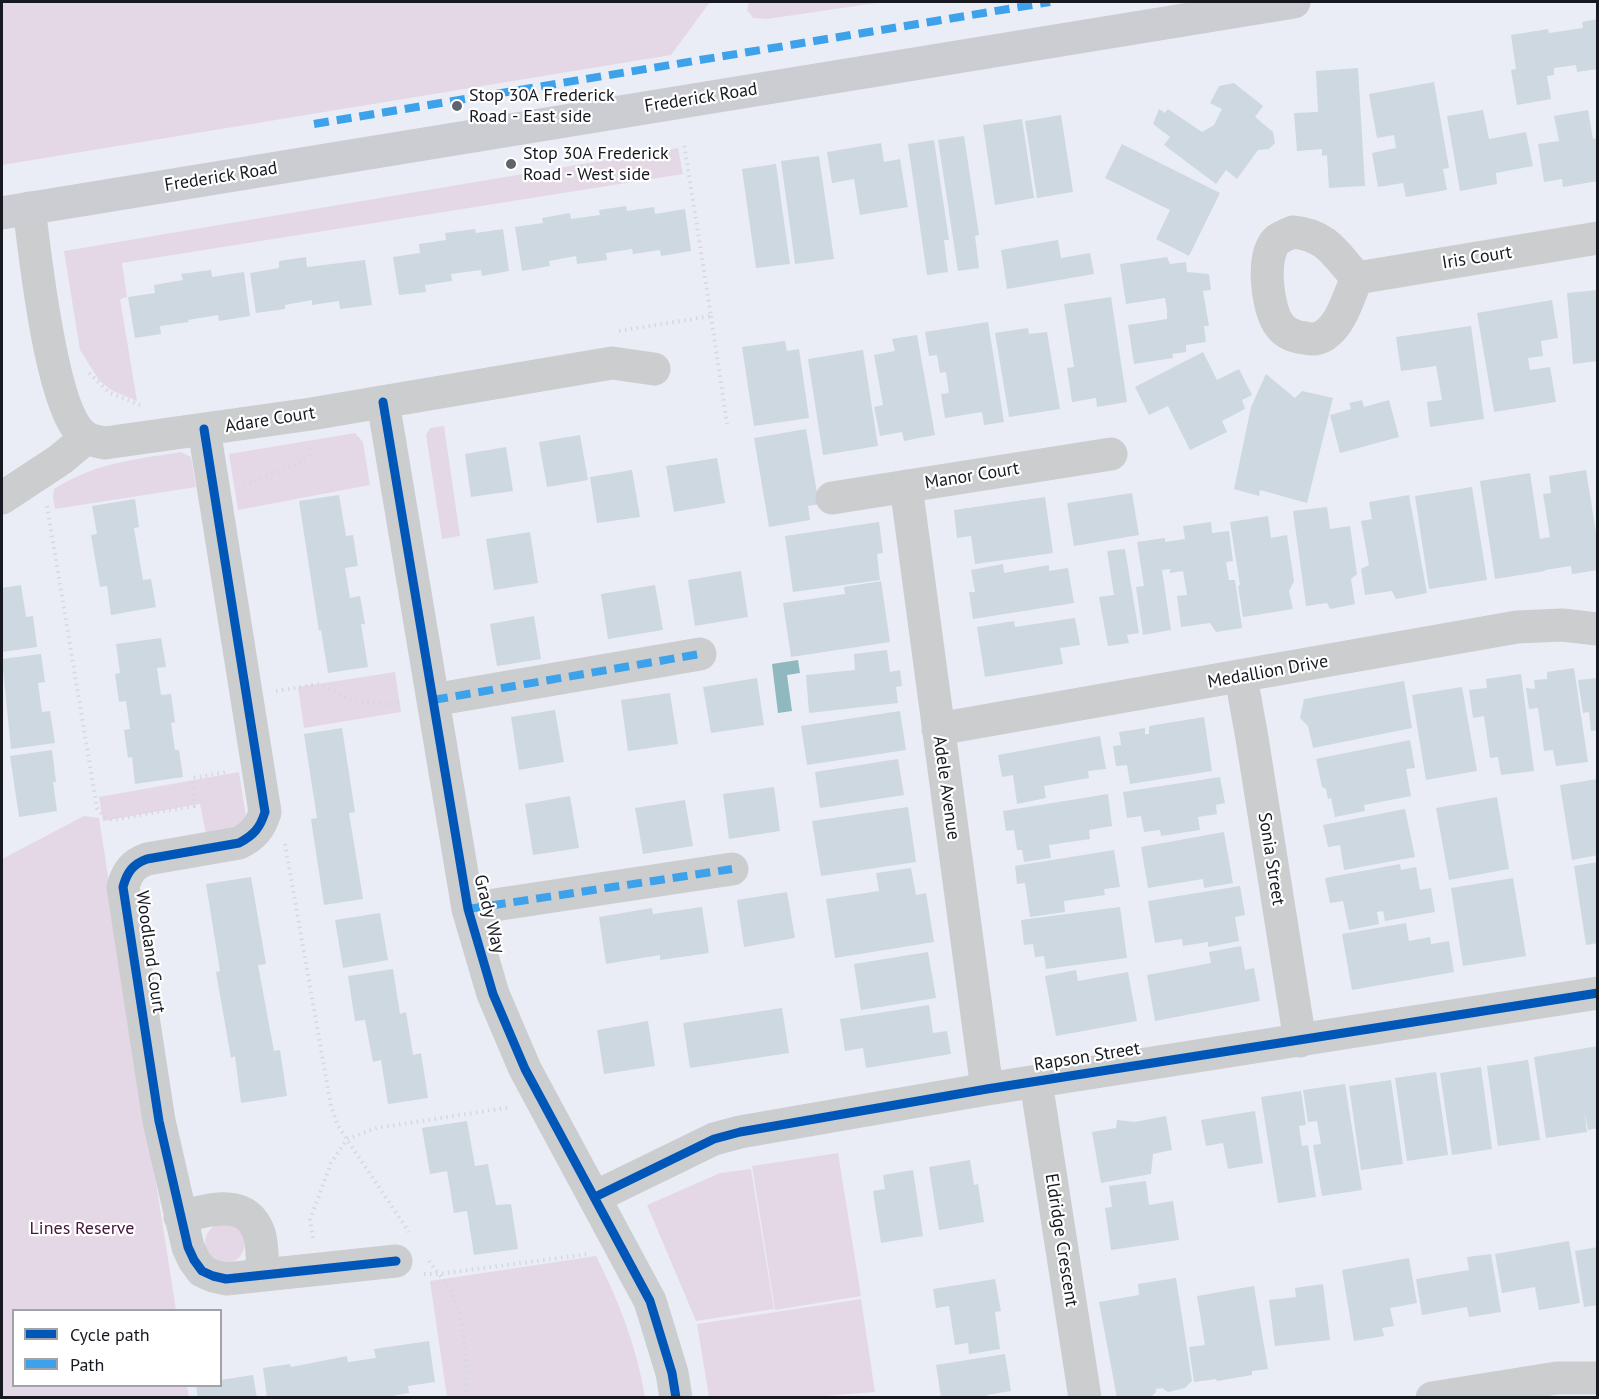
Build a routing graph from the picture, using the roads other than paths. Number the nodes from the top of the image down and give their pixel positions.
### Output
1 (1294, 2) edge
2 (15, 211) edge
3 (1598, 238) edge
4 (1357, 278) dead end
5 (654, 369) dead end
6 (383, 402) junction
7 (204, 429) junction
8 (87, 438) junction
9 (1112, 454) dead end
10 (906, 486) junction
11 (2, 498) edge
12 (832, 498) dead end
13 (1598, 629) edge
14 (700, 654) dead end
15 (1241, 677) junction
16 (433, 700) junction
17 (938, 729) junction
18 (732, 869) dead end
19 (468, 909) junction
20 (1598, 993) edge
21 (1300, 1041) junction
22 (1036, 1082) junction
23 (987, 1089) junction
24 (595, 1197) junction
25 (180, 1217) junction
26 (411, 1250) road end
27 (263, 1275) junction
28 (1598, 1378) edge
29 (676, 1398) edge
30 (1085, 1398) edge
31 (1432, 1398) edge

1 - 2 main road, Frederick Road
2 - 8 street
3 - 4 street, Iris Court
5 - 6 street, Adare Court
6 - 7 street, Adare Court
6 - 16 street, Grady Way
7 - 8 street, Adare Court
7 - 25 street, Woodland Court
8 - 11 street
9 - 10 street, Manor Court
10 - 12 street, Manor Court
10 - 17 street, Adele Avenue
13 - 15 street, Medallion Drive
14 - 16 street
15 - 17 street, Medallion Drive
15 - 21 street, Sonia Street
16 - 19 street, Grady Way
17 - 23 street, Adele Avenue
18 - 19 street, Grady Way
19 - 24 street, Grady Way
20 - 21 street, Rapson Street
21 - 22 street, Rapson Street
22 - 23 street, Rapson Street
22 - 30 street, Eldridge Crescent
23 - 24 street, Rapson Street
24 - 29 street, Grady Way
25 - 27 street, Woodland Court
25 - 27 street
26 - 27 street, Woodland Court
28 - 31 street

